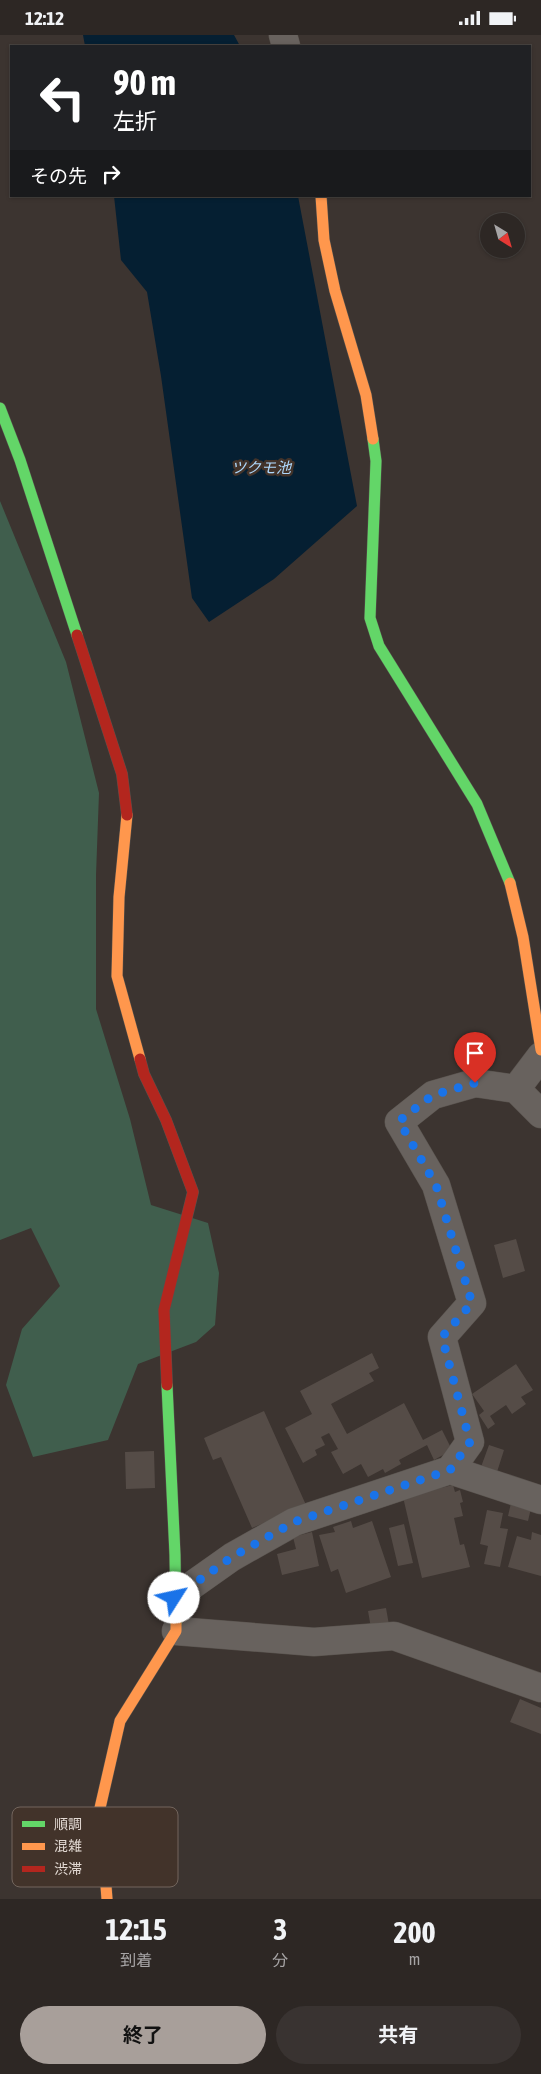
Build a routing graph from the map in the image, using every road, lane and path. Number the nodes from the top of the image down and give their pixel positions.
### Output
1 (322, 197) edge
2 (0, 409) edge
3 (541, 1050) edge
4 (541, 1056) edge
5 (516, 1089) junction
6 (541, 1114) edge
7 (450, 1470) junction
8 (541, 1500) edge
9 (174, 1598) junction
10 (176, 1631) junction
11 (541, 1688) edge
12 (100, 1807) edge

1 - 3 street
2 - 9 street
4 - 5 street
5 - 6 street
5 - 7 street
7 - 8 street
7 - 9 street
9 - 10 street
10 - 11 street
10 - 12 street

